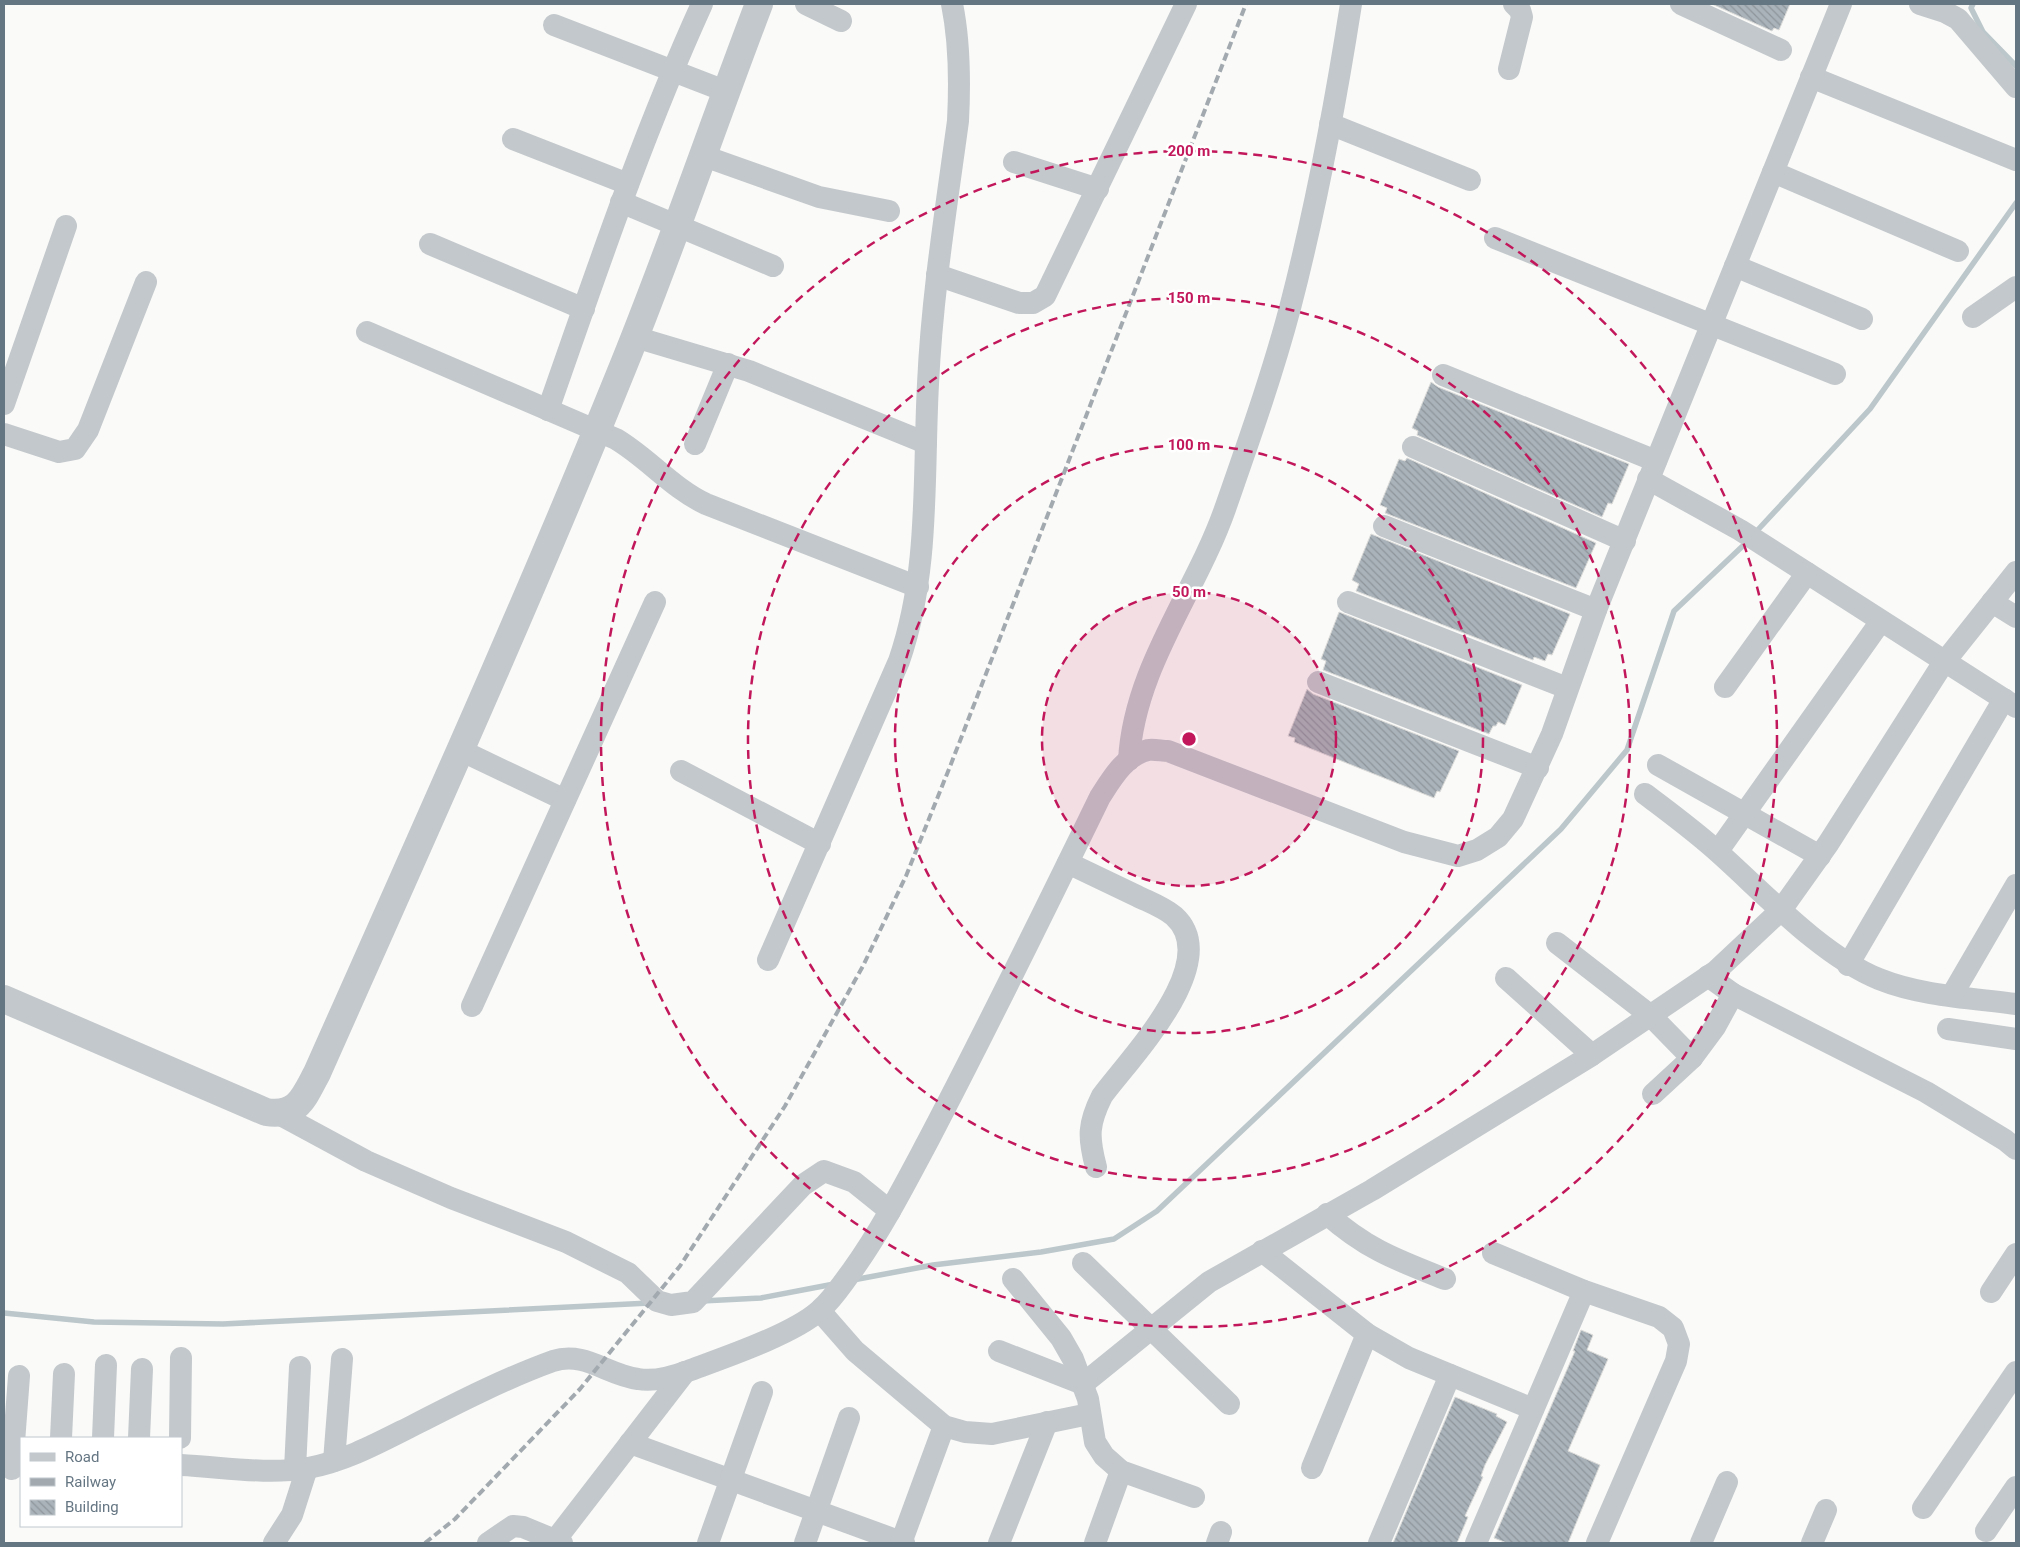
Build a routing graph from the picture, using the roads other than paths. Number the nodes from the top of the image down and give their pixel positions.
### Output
1 (702, 4) edge
2 (759, 4) edge
3 (806, 4) edge
4 (952, 4) edge
5 (1186, 4) edge
6 (1351, 4) edge
7 (1514, 4) edge
8 (1681, 4) edge
9 (1841, 4) edge
10 (1920, 4) edge
11 (1959, 11) edge
12 (841, 21) dead end
13 (554, 24) dead end
14 (1781, 50) dead end
15 (1509, 69) dead end
16 (672, 70) junction
17 (1811, 76) junction
18 (2016, 87) edge
19 (726, 91) junction
20 (1330, 124) junction
21 (513, 139) dead end
22 (701, 155) junction
23 (2016, 160) edge
24 (1014, 162) dead end
25 (1773, 172) junction
26 (1470, 180) dead end
27 (1098, 189) junction
28 (624, 193) junction
29 (889, 211) dead end
30 (676, 224) junction
31 (66, 226) dead end
32 (1494, 238) dead end
33 (430, 244) dead end
34 (1958, 251) dead end
35 (773, 266) dead end
36 (1735, 266) junction
37 (937, 275) junction
38 (146, 282) dead end
39 (2016, 287) edge
40 (584, 309) junction
41 (1973, 317) dead end
42 (1862, 319) dead end
43 (1712, 324) junction
44 (367, 332) dead end
45 (635, 337) junction
46 (728, 364) junction
47 (1835, 374) dead end
48 (1443, 375) dead end
49 (4, 404) edge
50 (548, 410) junction
51 (597, 431) junction
52 (4, 434) edge
53 (926, 443) junction
54 (695, 444) dead end
55 (1413, 447) dead end
56 (1652, 470) junction
57 (1384, 526) dead end
58 (1625, 541) junction
59 (2016, 572) edge
60 (1806, 573) junction
61 (918, 587) junction
62 (655, 602) dead end
63 (1348, 602) dead end
64 (1992, 602) junction
65 (1596, 610) junction
66 (2016, 617) edge
67 (1881, 620) junction
68 (1945, 662) junction
69 (1318, 682) dead end
70 (1725, 686) dead end
71 (1567, 688) junction
72 (2010, 703) edge
73 (460, 750) junction
74 (1129, 760) junction
75 (1658, 765) dead end
76 (1538, 768) junction
77 (681, 771) dead end
78 (1645, 794) dead end
79 (565, 800) junction
80 (1744, 813) junction
81 (820, 844) junction
82 (1718, 851) junction
83 (1820, 856) junction
84 (1068, 863) junction
85 (2016, 885) edge
86 (1781, 910) junction
87 (1558, 943) dead end
88 (768, 960) dead end
89 (1848, 965) junction
90 (1708, 976) junction
91 (1506, 978) dead end
92 (1733, 994) junction
93 (1952, 995) junction
94 (4, 999) edge
95 (2016, 1004) edge
96 (472, 1006) dead end
97 (1651, 1016) junction
98 (1948, 1029) dead end
99 (2016, 1038) edge
100 (1592, 1056) junction
101 (1692, 1058) junction
102 (1654, 1094) dead end
103 (279, 1114) junction
104 (2016, 1149) edge
105 (1096, 1166) dead end
106 (890, 1211) junction
107 (1327, 1214) junction
108 (1262, 1251) junction
109 (1493, 1253) dead end
110 (2016, 1254) edge
111 (1083, 1264) dead end
112 (1013, 1280) dead end
113 (1445, 1280) dead end
114 (1584, 1291) junction
115 (1991, 1292) dead end
116 (827, 1303) junction
117 (1150, 1328) junction
118 (1367, 1334) junction
119 (999, 1351) dead end
120 (181, 1358) dead end
121 (342, 1359) dead end
122 (106, 1365) dead end
123 (300, 1367) dead end
124 (142, 1369) dead end
125 (685, 1372) junction
126 (2016, 1372) edge
127 (64, 1374) dead end
128 (1450, 1374) junction
129 (19, 1376) dead end
130 (1083, 1384) junction
131 (762, 1392) dead end
132 (1228, 1404) dead end
133 (1534, 1409) junction
134 (1089, 1414) junction
135 (849, 1418) dead end
136 (1048, 1422) junction
137 (944, 1426) junction
138 (61, 1437) edge
139 (103, 1437) edge
140 (139, 1437) edge
141 (180, 1437) edge
142 (630, 1443) junction
143 (334, 1462) junction
144 (182, 1465) edge
145 (1312, 1468) dead end
146 (12, 1469) edge
147 (301, 1469) junction
148 (1121, 1471) junction
149 (731, 1480) junction
150 (1727, 1482) dead end
151 (2016, 1487) edge
152 (1194, 1497) dead end
153 (1923, 1508) dead end
154 (1826, 1510) dead end
155 (816, 1511) junction
156 (1986, 1531) dead end
157 (557, 1542) edge
158 (274, 1543) edge
159 (488, 1543) edge
160 (708, 1543) edge
161 (805, 1543) edge
162 (902, 1543) edge
163 (999, 1543) edge
164 (1095, 1543) edge
165 (1379, 1543) edge
166 (1476, 1543) edge
167 (1597, 1543) edge
168 (1701, 1543) edge
169 (1812, 1543) edge

1 - 16 street
2 - 19 street
3 - 12 street
4 - 37 street
5 - 27 street
6 - 20 street
7 - 15 street
8 - 14 street
9 - 17 street
10 - 11 street
11 - 18 street
13 - 16 street
16 - 19 street
16 - 28 street
17 - 23 street
17 - 25 street
19 - 22 street
20 - 26 street
20 - 74 street
21 - 28 street
22 - 29 street
22 - 30 street
24 - 27 street
25 - 34 street
25 - 36 street
27 - 37 street
28 - 30 street
28 - 40 street
30 - 35 street
30 - 45 street
31 - 49 street
32 - 43 street
33 - 40 street
36 - 42 street
36 - 43 street
37 - 53 street
38 - 52 street
39 - 41 street
40 - 50 street
43 - 47 street
43 - 56 street
44 - 50 street
45 - 46 street
45 - 51 street
46 - 53 street
46 - 54 street
48 - 56 street
50 - 51 street
51 - 61 street
51 - 73 street
53 - 61 street
55 - 58 street
56 - 58 street
56 - 60 street
57 - 65 street
58 - 65 street
59 - 64 street
60 - 67 street
60 - 70 street
61 - 81 street
62 - 79 street
63 - 71 street
64 - 66 street
64 - 68 street
65 - 71 street
67 - 68 street
67 - 80 street
68 - 72 street
68 - 83 street
69 - 76 street
71 - 76 street
72 - 89 street
73 - 79 street
73 - 103 street
74 - 76 street
74 - 84 street
75 - 80 street
77 - 81 street
78 - 82 street
79 - 96 street
80 - 82 street
80 - 83 street
81 - 88 street
82 - 86 street
83 - 86 street
84 - 105 street
84 - 106 street
85 - 93 street
86 - 89 street
86 - 90 street
87 - 97 street
89 - 93 street
90 - 92 street
90 - 97 street
91 - 100 street
92 - 101 street
92 - 104 street
93 - 95 street
94 - 103 street
97 - 100 street
97 - 101 street
98 - 99 street
100 - 107 street
101 - 102 street
103 - 106 street
106 - 116 street
107 - 108 street
107 - 113 street
108 - 117 street
108 - 118 street
109 - 114 street
110 - 115 street
111 - 117 street
112 - 130 street
114 - 133 street
114 - 167 street
116 - 125 street
116 - 137 street
117 - 130 street
117 - 132 street
118 - 128 street
118 - 145 street
119 - 130 street
120 - 141 street
121 - 143 street
122 - 139 street
123 - 147 street
124 - 140 street
125 - 142 street
125 - 143 street
126 - 153 street
127 - 138 street
128 - 133 street
128 - 165 street
129 - 146 street
130 - 134 street
131 - 149 street
133 - 166 street
134 - 136 street
134 - 148 street
135 - 155 street
136 - 137 street
136 - 163 street
137 - 162 street
142 - 149 street
142 - 157 street
143 - 147 street
144 - 147 street
147 - 158 street
148 - 152 street
148 - 164 street
149 - 155 street
149 - 160 street
150 - 168 street
151 - 156 street
154 - 169 street
155 - 161 street
155 - 162 street
157 - 159 street

